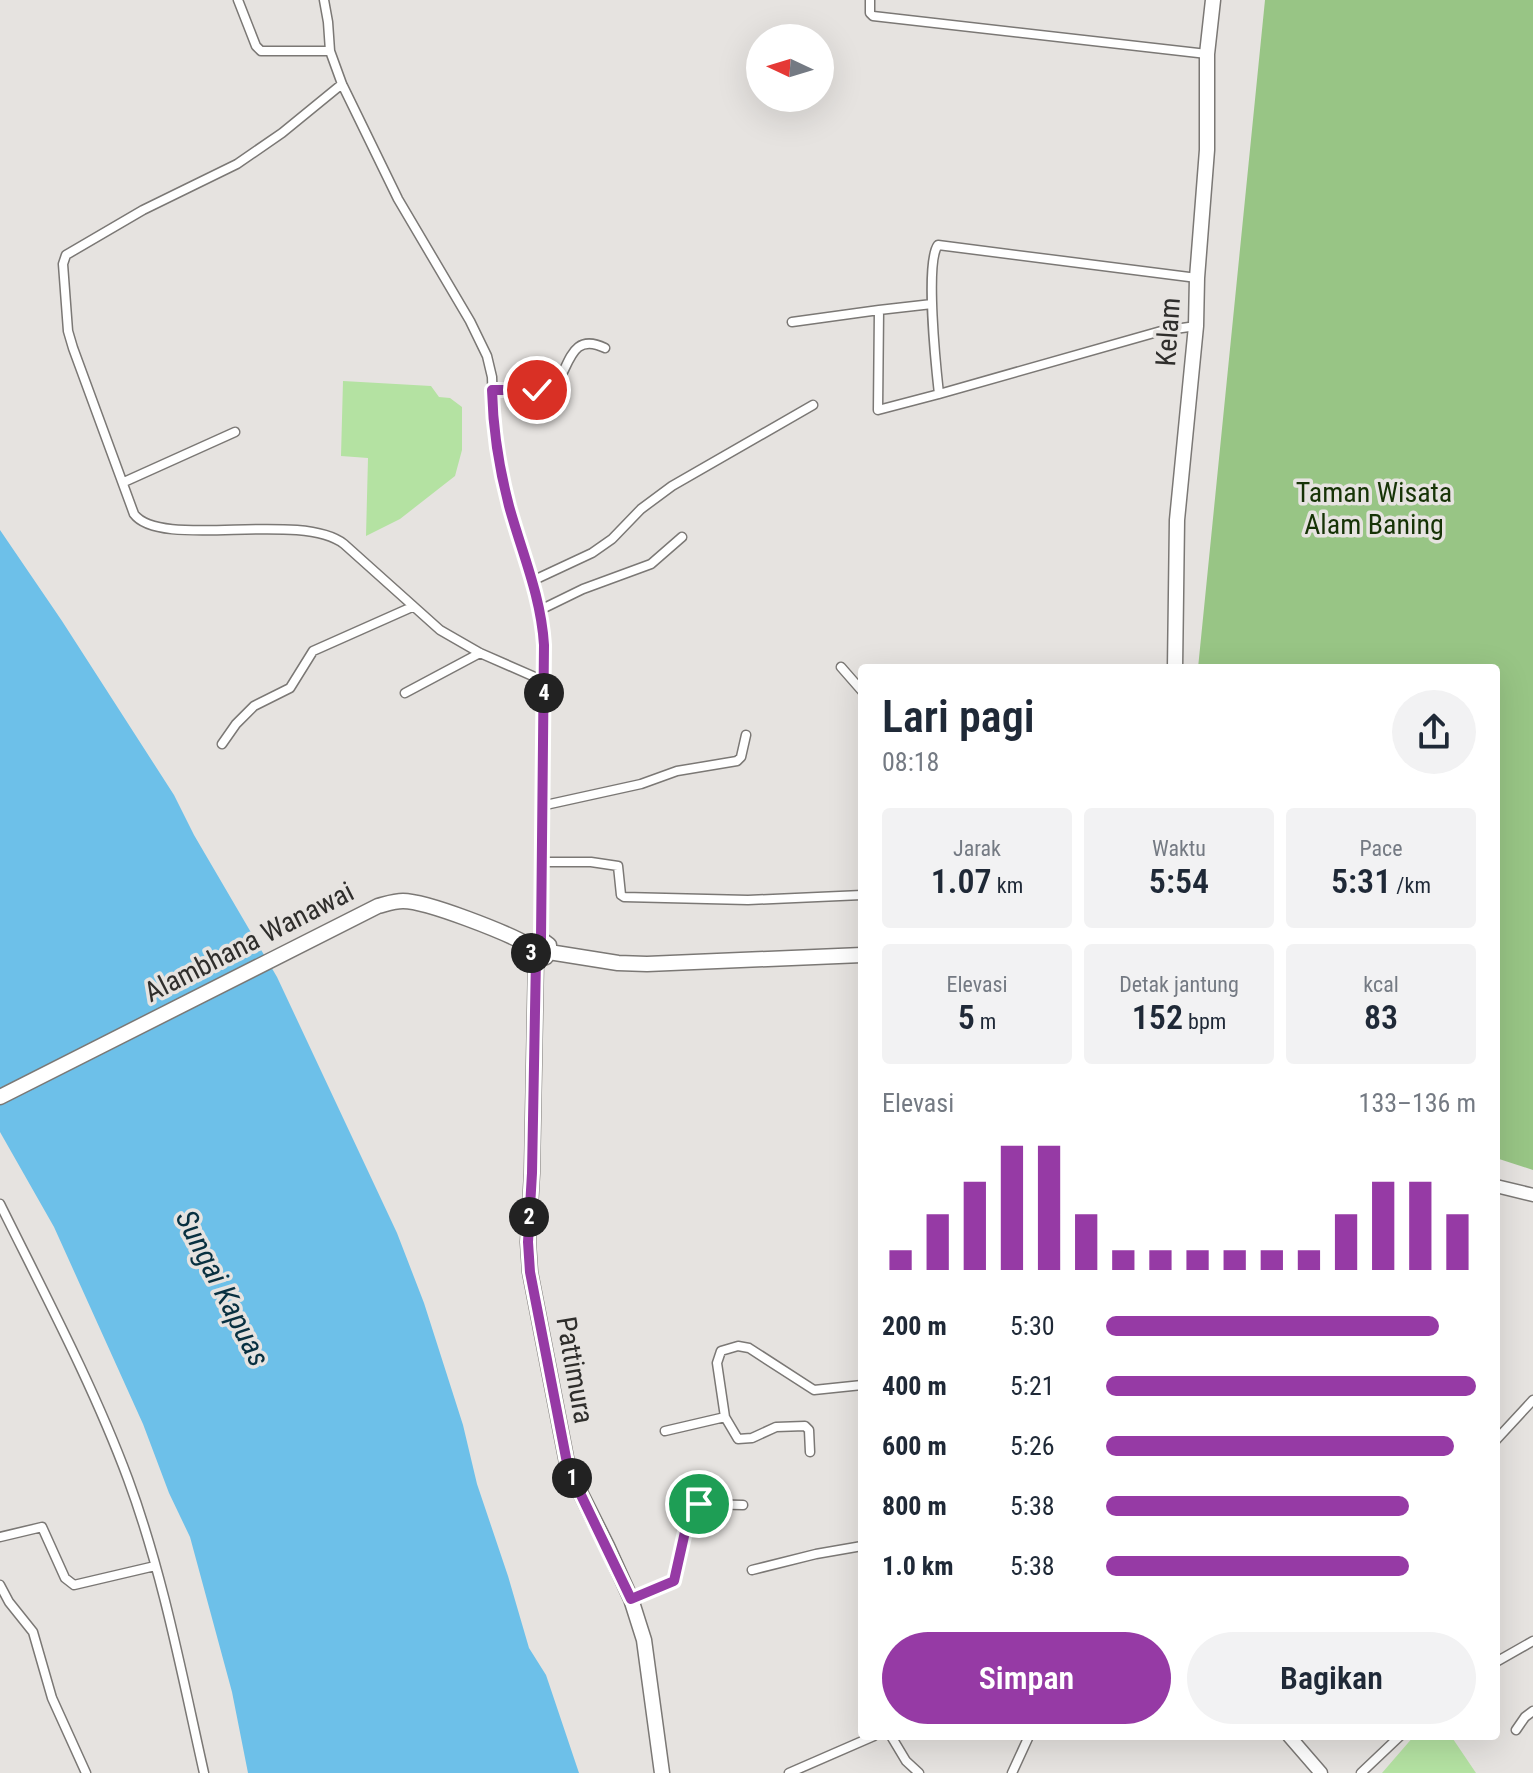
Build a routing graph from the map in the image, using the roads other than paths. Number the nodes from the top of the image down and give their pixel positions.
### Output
1 (238, 0) edge
2 (324, 0) edge
3 (870, 0) edge
4 (1213, 0) edge
5 (330, 51) junction
6 (1207, 54) junction
7 (342, 84) junction
8 (1197, 278) junction
9 (932, 304) junction
10 (879, 310) junction
11 (792, 322) dead end
12 (1196, 326) junction
13 (605, 348) dead end
14 (492, 390) junction
15 (939, 394) junction
16 (813, 405) dead end
17 (235, 432) dead end
18 (124, 482) junction
19 (682, 537) dead end
20 (532, 581) junction
21 (412, 607) junction
22 (540, 610) junction
23 (480, 653) junction
24 (1175, 664) edge
25 (841, 667) dead end
26 (544, 681) junction
27 (858, 686) edge
28 (405, 693) dead end
29 (746, 735) dead end
30 (222, 744) dead end
31 (541, 806) junction
32 (542, 862) junction
33 (858, 895) edge
34 (539, 949) junction
35 (858, 955) edge
36 (0, 1097) edge
37 (1500, 1187) edge
38 (1533, 1195) edge
39 (0, 1204) edge
40 (858, 1385) edge
41 (1533, 1400) edge
42 (725, 1417) junction
43 (665, 1431) dead end
44 (1500, 1436) edge
45 (810, 1452) dead end
46 (743, 1505) dead end
47 (0, 1537) edge
48 (858, 1547) edge
49 (155, 1566) junction
50 (752, 1570) dead end
51 (0, 1585) edge
52 (631, 1599) junction
53 (1533, 1641) edge
54 (1500, 1660) edge
55 (1533, 1711) edge
56 (1516, 1730) dead end
57 (865, 1740) edge
58 (893, 1740) edge
59 (1027, 1740) edge
60 (1292, 1740) edge
61 (1396, 1740) edge
62 (86, 1773) edge
63 (204, 1773) edge
64 (662, 1773) edge
65 (789, 1773) edge
66 (919, 1773) edge
67 (1012, 1773) edge
68 (1321, 1773) edge
69 (1361, 1773) edge

1 - 5 street
2 - 5 street
3 - 6 street
4 - 6 main road, Kelam
5 - 7 street
6 - 8 main road, Kelam
7 - 14 street
7 - 18 street
8 - 9 street
8 - 12 main road, Kelam
9 - 10 street
9 - 15 street
10 - 11 street
10 - 15 street
12 - 15 street
12 - 24 main road, Kelam
13 - 14 street
14 - 20 street
16 - 20 street
17 - 18 street
18 - 21 street
19 - 22 street
20 - 22 street
21 - 23 street
21 - 30 street
22 - 26 street
23 - 26 street
23 - 28 street
25 - 27 street
26 - 31 street
29 - 31 street
31 - 32 street
32 - 33 street
32 - 34 street
34 - 35 main road, Alambhana Wanawai
34 - 36 main road, Alambhana Wanawai
34 - 52 main road, Pattimura
37 - 38 street
39 - 49 street
40 - 42 street
41 - 44 street
42 - 43 street
42 - 45 street
46 - 52 street
47 - 49 street
48 - 50 street
49 - 63 street
51 - 62 street
52 - 64 main road, Pattimura
53 - 54 street
55 - 56 street
57 - 65 street
58 - 66 street
59 - 67 street
60 - 68 street
61 - 69 street

